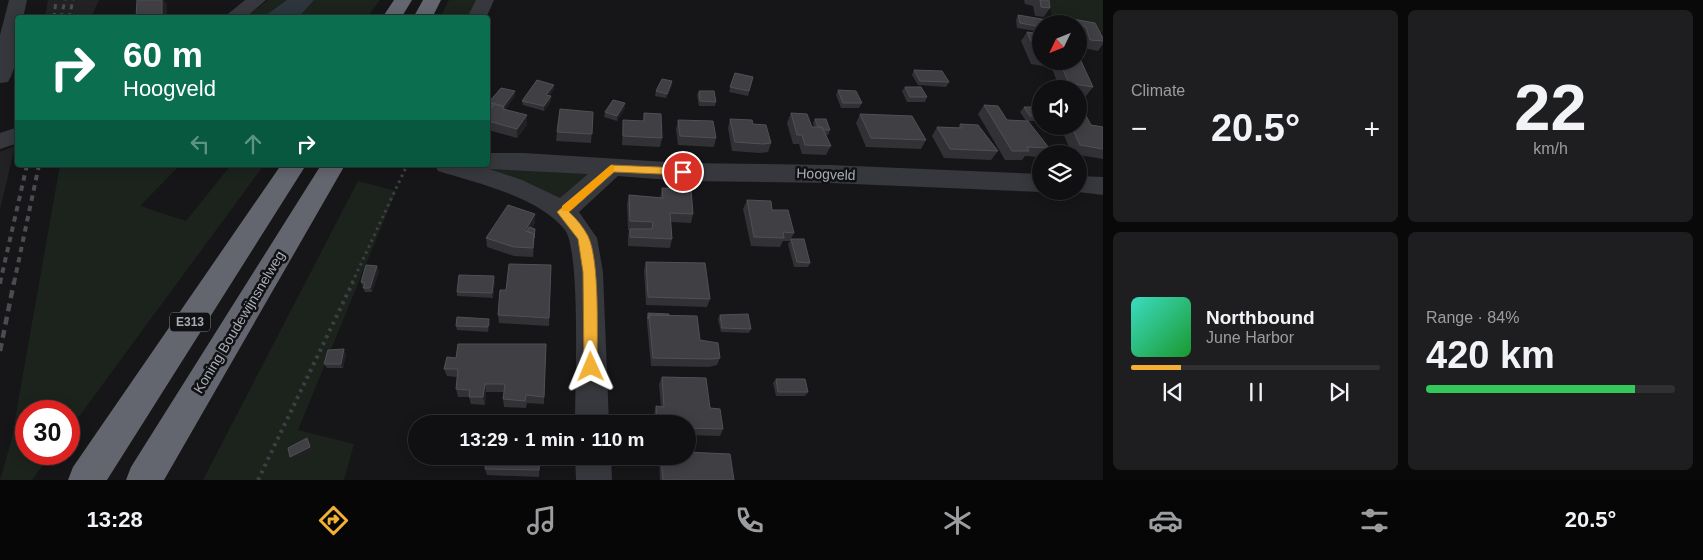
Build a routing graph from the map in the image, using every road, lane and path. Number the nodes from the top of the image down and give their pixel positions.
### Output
1 (18, 0) edge
2 (258, 0) edge
3 (402, 0) edge
4 (432, 0) edge
5 (484, 0) edge
6 (236, 15) edge
7 (393, 15) edge
8 (424, 15) edge
9 (477, 15) edge
10 (0, 77) edge
11 (15, 136) edge
12 (0, 141) edge
13 (490, 161) edge
14 (293, 167) edge
15 (332, 167) edge
16 (406, 167) edge
17 (453, 167) edge
18 (611, 168) junction
19 (1032, 183) edge
20 (1087, 185) edge
21 (1103, 186) edge
22 (562, 212) junction
23 (592, 415) edge
24 (593, 465) edge
25 (86, 480) edge
26 (144, 480) edge
27 (258, 480) edge
28 (594, 480) edge

1 - 10 street
2 - 6 street
3 - 7 highway
4 - 8 highway
5 - 9 street
11 - 12 street
13 - 18 street, Hoogveld
14 - 25 highway, E313
15 - 26 highway, Koning Boudewijnsnelweg / E313
16 - 27 path
17 - 22 street
18 - 19 street, Hoogveld
18 - 22 street
20 - 21 street
22 - 23 street
24 - 28 street

